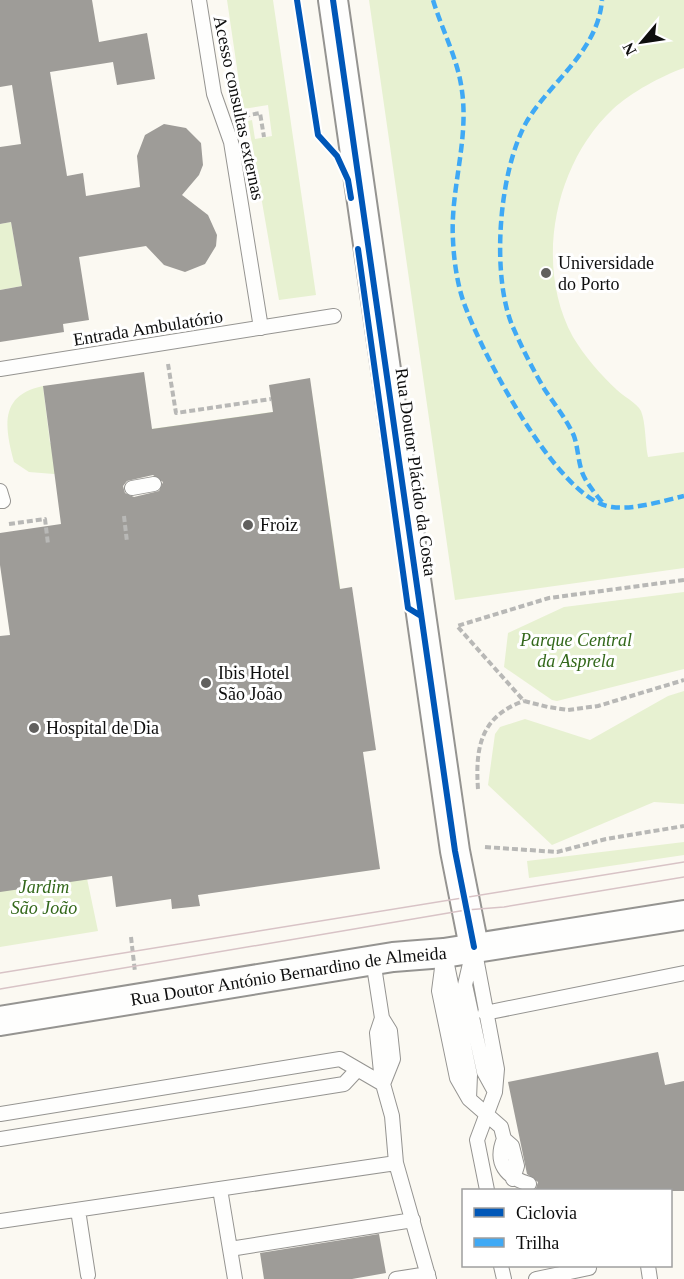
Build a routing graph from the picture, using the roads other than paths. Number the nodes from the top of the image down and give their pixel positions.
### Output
1 (199, 0) edge
2 (333, 0) edge
3 (334, 316) dead end
4 (261, 327) junction
5 (3, 372) edge
6 (154, 484) dead end
7 (132, 488) dead end
8 (0, 491) edge
9 (0, 501) edge
10 (684, 915) edge
11 (474, 947) junction
12 (444, 952) junction
13 (373, 960) junction
14 (684, 973) edge
15 (485, 1013) junction
16 (0, 1022) edge
17 (357, 1070) junction
18 (382, 1084) junction
19 (495, 1092) junction
20 (119, 1095) junction
21 (0, 1114) edge
22 (486, 1114) junction
23 (122, 1119) junction
24 (0, 1139) edge
25 (396, 1163) junction
26 (529, 1184) dead end
27 (220, 1189) junction
28 (487, 1189) edge
29 (78, 1210) junction
30 (412, 1220) junction
31 (0, 1221) edge
32 (230, 1249) junction
33 (589, 1271) edge
34 (88, 1275) dead end
35 (428, 1276) edge
36 (235, 1279) edge
37 (396, 1279) edge
38 (536, 1279) edge

1 - 4 lane, Acesso consultas externas
2 - 11 street, Rua Doutor Plácido da Costa
3 - 4 lane
4 - 5 lane, Entrada Ambulatório
6 - 7 lane
8 - 9 lane
10 - 11 street, Rua Doutor António Bernardino de Almeida
11 - 12 street, Rua Doutor António Bernardino de Almeida
11 - 15 lane
11 - 19 lane
12 - 13 street, Rua Doutor António Bernardino de Almeida
12 - 22 lane
13 - 16 street, Rua Doutor António Bernardino de Almeida
13 - 18 lane
14 - 15 lane
15 - 19 lane
17 - 18 lane
17 - 20 lane
17 - 23 lane
18 - 25 lane
19 - 22 lane
20 - 21 lane
20 - 23 lane
22 - 26 lane
22 - 28 lane
23 - 24 lane
25 - 27 lane
25 - 30 lane
27 - 29 lane
27 - 32 lane
29 - 31 lane
29 - 34 lane
30 - 32 lane
30 - 35 lane
32 - 36 lane
33 - 38 lane
35 - 37 lane

